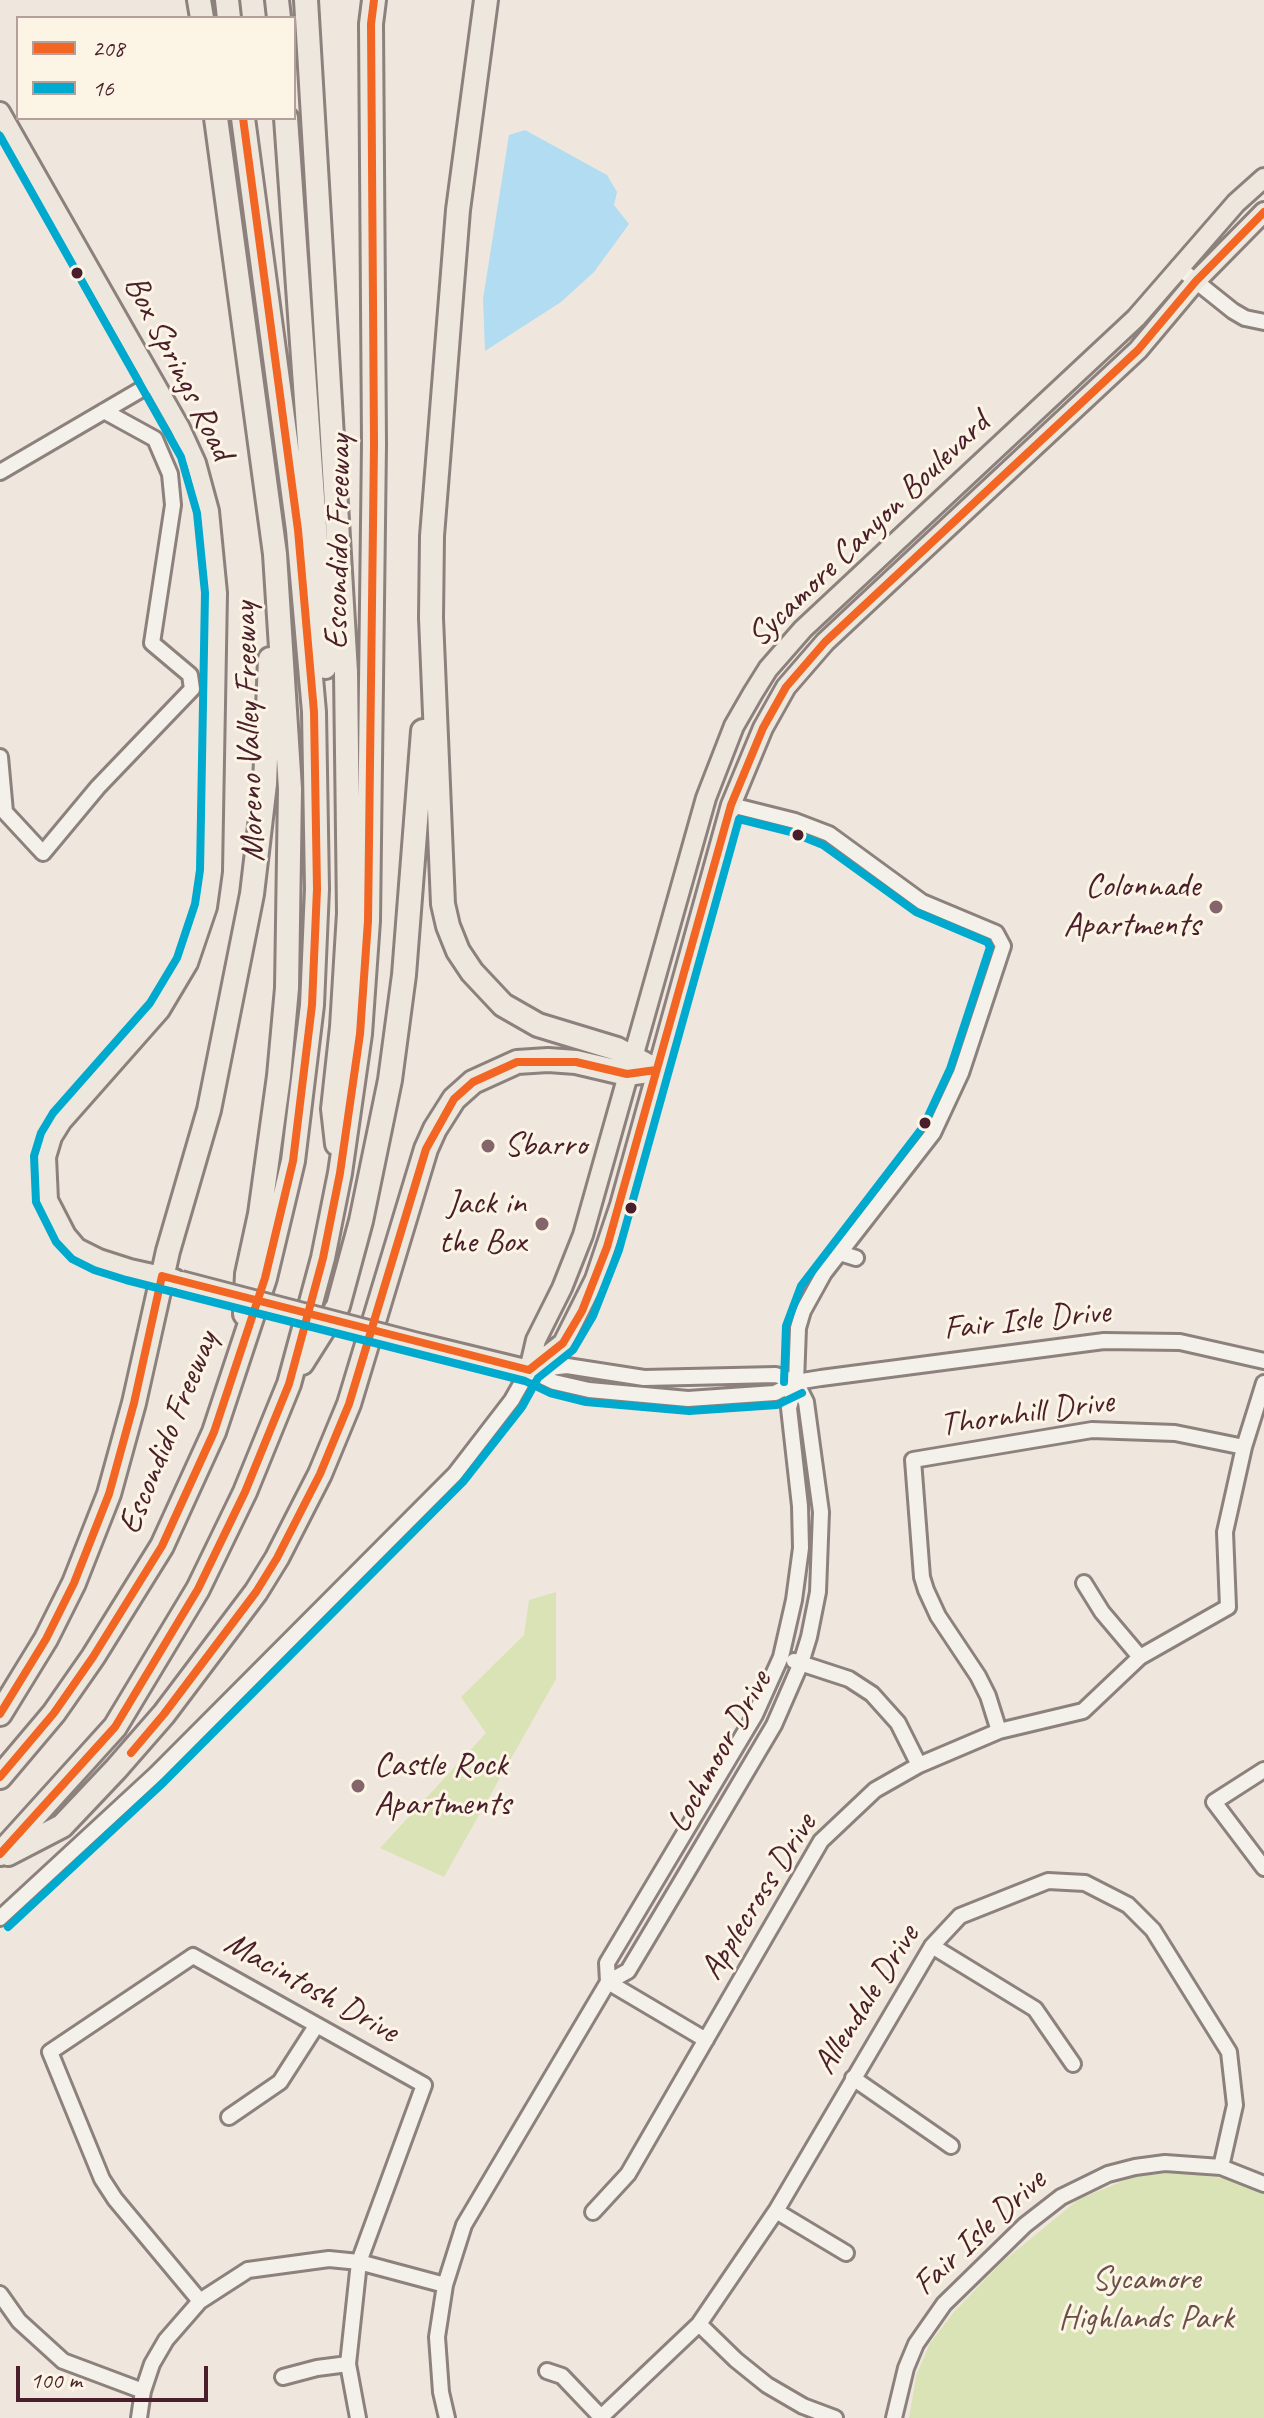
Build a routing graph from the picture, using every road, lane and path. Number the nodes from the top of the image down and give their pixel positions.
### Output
1 (306, 0) edge
2 (372, 0) edge
3 (486, 0) edge
4 (0, 112) edge
5 (216, 120) edge
6 (243, 120) edge
7 (286, 120) edge
8 (1264, 178) edge
9 (1264, 212) edge
10 (1178, 267) junction
11 (1196, 281) junction
12 (1264, 322) edge
13 (154, 382) junction
14 (104, 411) junction
15 (0, 472) edge
16 (431, 618) junction
17 (316, 633) junction
18 (276, 674) junction
19 (0, 757) edge
20 (731, 805) junction
21 (629, 1065) junction
22 (656, 1070) junction
23 (340, 1173) junction
24 (840, 1253) junction
25 (856, 1258) dead end
26 (172, 1278) junction
27 (243, 1343) junction
28 (1264, 1361) edge
29 (529, 1370) junction
30 (796, 1382) junction
31 (1264, 1383) edge
32 (289, 1384) junction
33 (214, 1432) junction
34 (1244, 1447) junction
35 (1084, 1583) dead end
36 (781, 1657) junction
37 (1140, 1657) junction
38 (801, 1663) junction
39 (0, 1714) edge
40 (999, 1731) junction
41 (919, 1765) junction
42 (1264, 1770) edge
43 (0, 1777) edge
44 (0, 1856) edge
45 (1264, 1868) edge
46 (0, 1918) edge
47 (932, 1946) junction
48 (608, 1982) junction
49 (316, 2026) junction
50 (706, 2040) junction
51 (1073, 2064) dead end
52 (853, 2078) junction
53 (229, 2117) dead end
54 (951, 2146) dead end
55 (1221, 2167) junction
56 (1264, 2184) edge
57 (776, 2211) junction
58 (593, 2212) dead end
59 (846, 2253) dead end
60 (359, 2262) junction
61 (445, 2285) junction
62 (0, 2294) edge
63 (200, 2301) junction
64 (699, 2324) junction
65 (348, 2364) junction
66 (547, 2371) dead end
67 (283, 2377) dead end
68 (143, 2391) junction
69 (139, 2418) edge
70 (358, 2418) edge
71 (447, 2418) edge
72 (601, 2418) edge
73 (835, 2418) edge
74 (894, 2418) edge

1 - 23 highway
2 - 23 highway, Escondido Freeway
3 - 16 highway
4 - 13 main road, Box Springs Road
5 - 18 highway, Moreno Valley Freeway
6 - 17 highway, Escondido Freeway
7 - 17 highway
8 - 10 main road, Sycamore Canyon Boulevard
9 - 11 main road, Sycamore Canyon Boulevard
10 - 11 street
10 - 21 main road, Sycamore Canyon Boulevard
11 - 12 street
11 - 20 main road, Sycamore Canyon Boulevard
13 - 14 street
13 - 26 main road, Box Springs Road
14 - 15 street
14 - 19 street
16 - 21 highway
16 - 32 highway
17 - 27 highway, Escondido Freeway
17 - 33 highway
18 - 26 highway
18 - 27 highway, Moreno Valley Freeway
20 - 22 main road, Sycamore Canyon Boulevard
20 - 24 street, Lochmoor Drive
21 - 22 highway
21 - 29 main road, Sycamore Canyon Boulevard
21 - 44 highway
22 - 29 main road, Sycamore Canyon Boulevard
23 - 32 highway, Escondido Freeway
24 - 25 street
24 - 30 street, Lochmoor Drive
26 - 29 main road, Fair Isle Drive, bridge
26 - 39 highway
27 - 33 highway, Escondido Freeway
28 - 30 street, Fair Isle Drive
29 - 30 street, Fair Isle Drive
29 - 30 street, Fair Isle Drive
29 - 46 street, Sycamore Canyon Boulevard
30 - 36 street, Lochmoor Drive
30 - 38 street, Lochmoor Drive
31 - 34 street, Applecross Drive
32 - 44 highway, Escondido Freeway
33 - 43 highway, Escondido Freeway
34 - 37 street, Applecross Drive
34 - 40 street, Thornhill Drive
35 - 37 street
36 - 38 street
36 - 48 street, Lochmoor Drive
37 - 40 street, Applecross Drive
38 - 41 street
38 - 48 street, Lochmoor Drive
40 - 41 street, Applecross Drive
41 - 50 street, Applecross Drive
42 - 45 street
47 - 51 street
47 - 52 street, Allendale Drive
47 - 55 street, Allendale Drive
48 - 50 street
48 - 61 street, Lochmoor Drive
49 - 53 street
49 - 60 street, Macintosh Drive
49 - 63 street, Macintosh Drive
50 - 58 street, Applecross Drive
52 - 54 street
52 - 57 street, Allendale Drive
55 - 56 street, Fair Isle Drive
55 - 74 street, Fair Isle Drive
57 - 59 street
57 - 64 street, Allendale Drive
60 - 61 street
60 - 63 street
60 - 65 street
61 - 71 street, Lochmoor Drive
62 - 68 street
63 - 68 street
64 - 72 street, Allendale Drive
64 - 73 street
65 - 67 street
65 - 70 street
66 - 72 street
68 - 69 street

